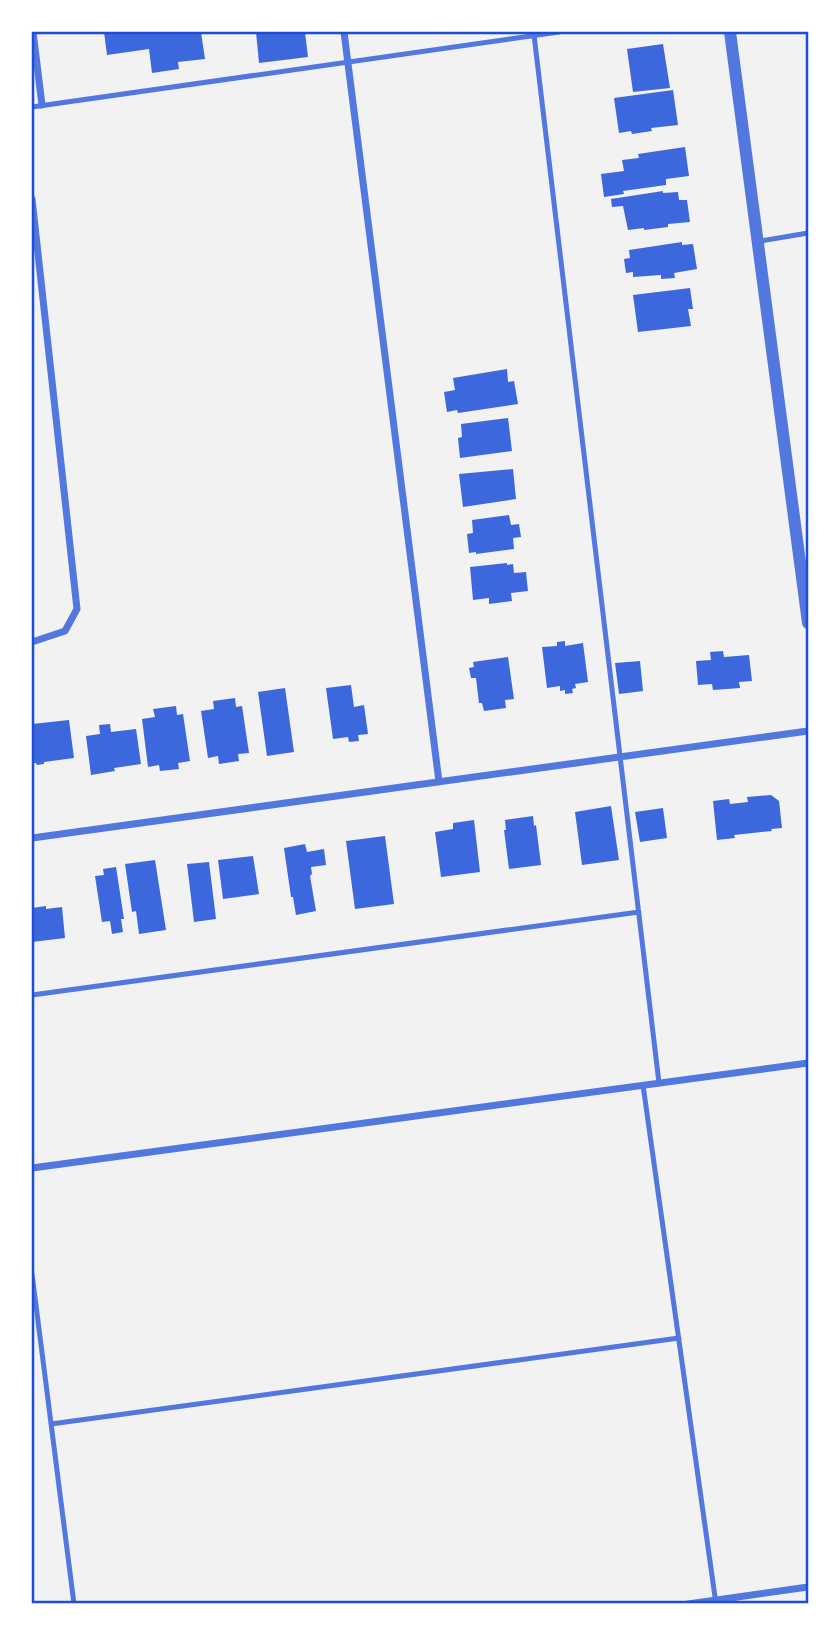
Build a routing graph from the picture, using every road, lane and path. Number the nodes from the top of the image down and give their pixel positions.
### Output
1 (33, 32) edge
2 (344, 32) edge
3 (559, 32) edge
4 (730, 32) edge
5 (534, 35) junction
6 (348, 62) junction
7 (42, 105) junction
8 (32, 107) edge
9 (32, 199) edge
10 (808, 233) edge
11 (758, 241) junction
12 (806, 584) edge
13 (808, 623) edge
14 (32, 642) edge
15 (808, 731) edge
16 (620, 757) junction
17 (439, 782) junction
18 (32, 838) edge
19 (639, 912) junction
20 (32, 995) edge
21 (808, 1063) edge
22 (659, 1083) junction
23 (643, 1085) junction
24 (32, 1168) edge
25 (32, 1274) edge
26 (679, 1338) junction
27 (51, 1424) junction
28 (808, 1587) edge
29 (716, 1602) edge
30 (74, 1604) edge
31 (688, 1604) edge

1 - 7 street
2 - 6 street
3 - 5 lane
4 - 11 street
5 - 6 lane
5 - 16 lane
6 - 7 lane
6 - 17 street
7 - 8 lane
9 - 14 street
10 - 11 lane
11 - 12 street
12 - 13 street
15 - 16 street
16 - 17 street
16 - 19 lane
17 - 18 street
19 - 20 lane
19 - 22 lane
21 - 22 street
22 - 23 street
23 - 24 street
23 - 26 lane
25 - 27 lane
26 - 27 lane
26 - 29 lane
27 - 30 lane
28 - 29 street
29 - 31 street

